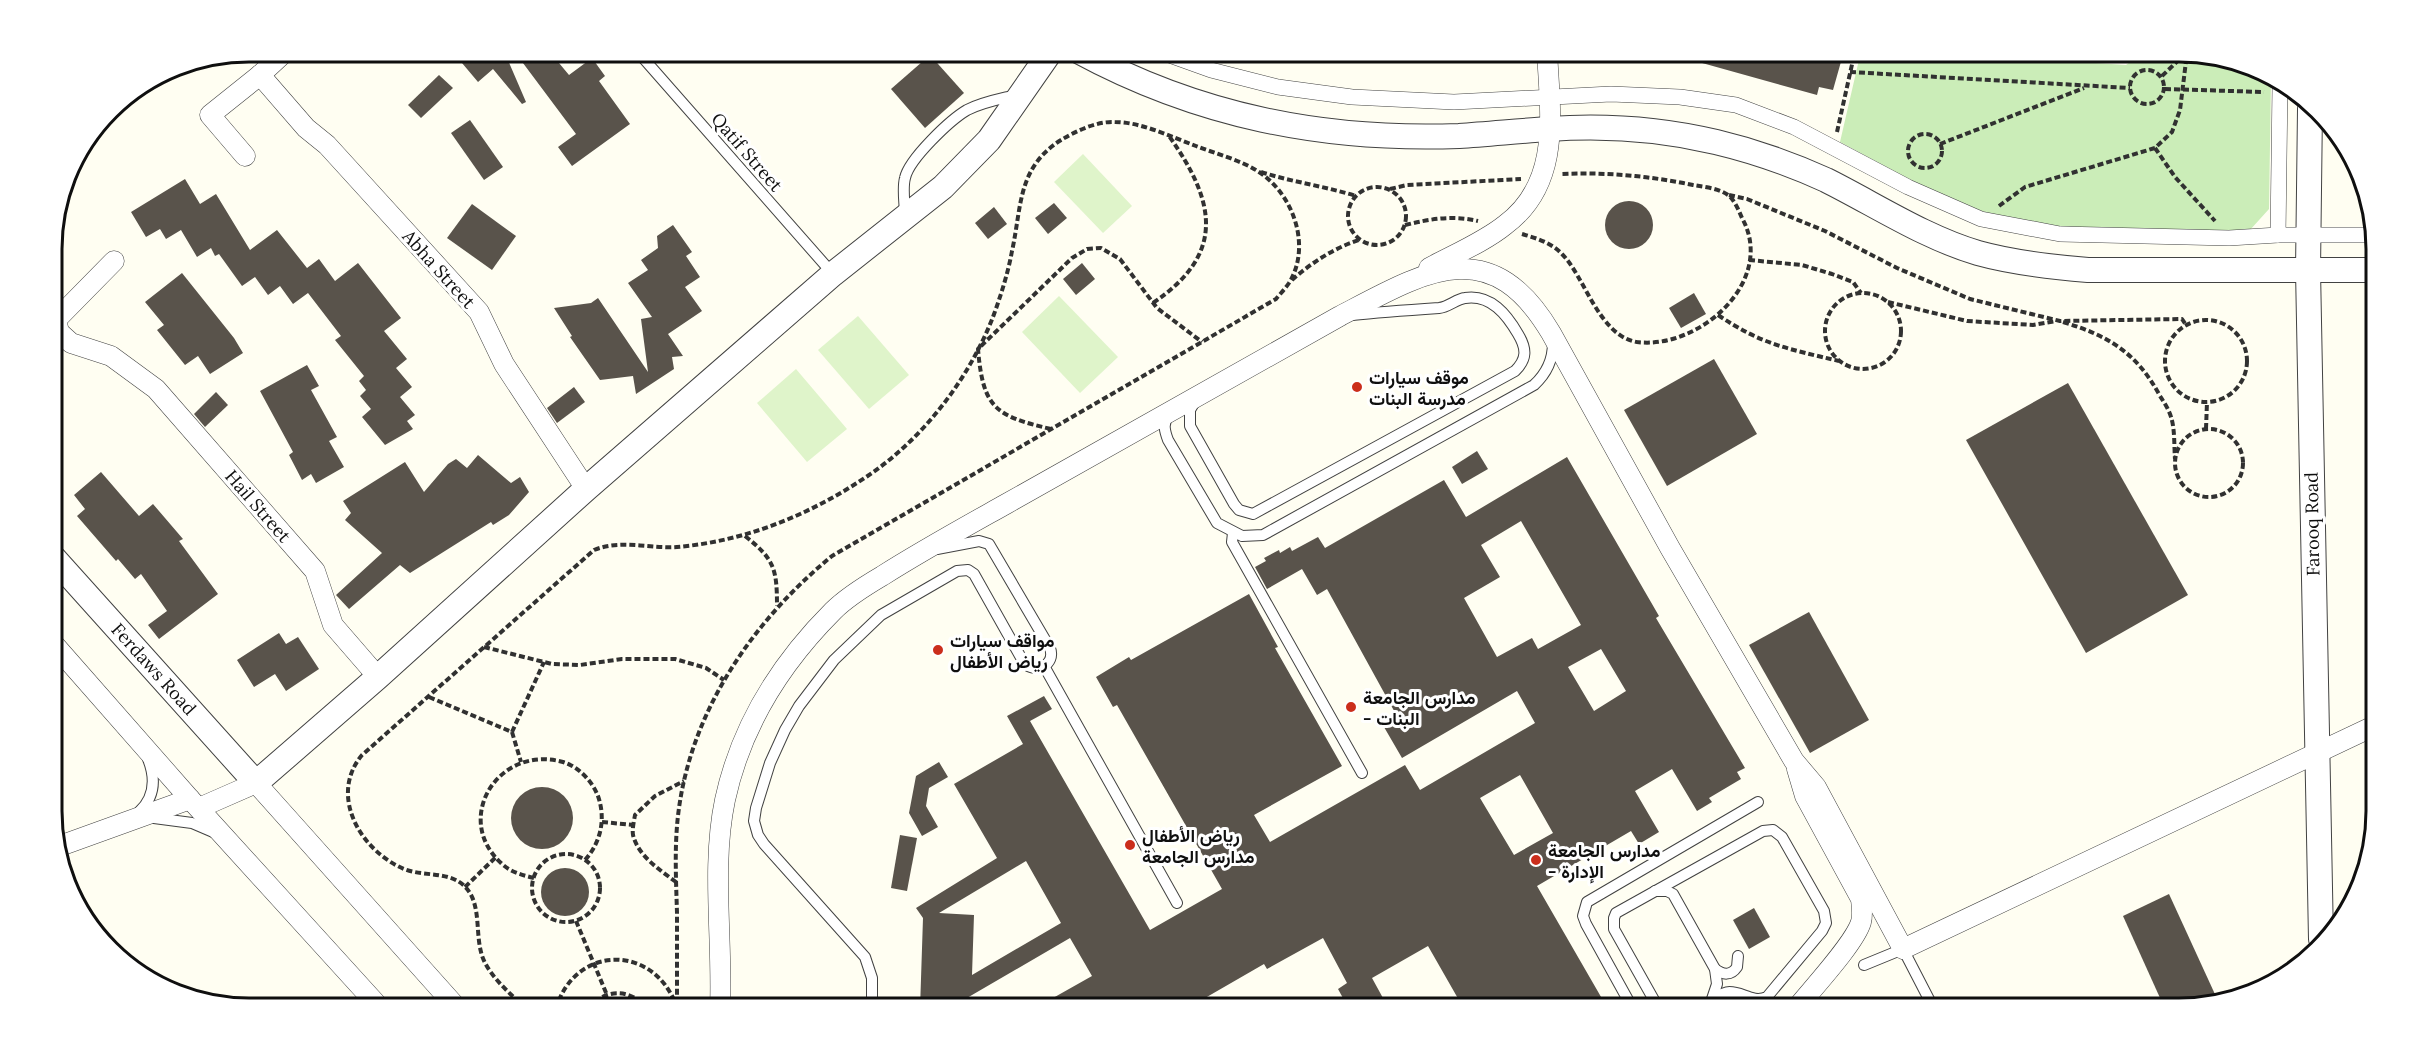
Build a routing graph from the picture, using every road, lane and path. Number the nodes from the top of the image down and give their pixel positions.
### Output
1 (275, 61) edge
2 (646, 61) edge
3 (1044, 61) edge
4 (1096, 61) edge
5 (1186, 61) edge
6 (1547, 61) edge
7 (1853, 61) edge
8 (2178, 61) edge
9 (2186, 62) edge
10 (1850, 72) junction
11 (260, 75) junction
12 (2162, 76) junction
13 (2087, 86) junction
14 (2130, 88) junction
15 (2165, 88) junction
16 (2275, 89) edge
17 (2184, 90) junction
18 (2280, 92) edge
19 (1022, 94) junction
20 (1549, 97) junction
21 (2310, 115) edge
22 (1551, 129) junction
23 (1168, 135) junction
24 (1940, 144) junction
25 (1834, 148) junction
26 (2155, 148) junction
27 (245, 156) dead end
28 (1257, 170) junction
29 (1543, 177) junction
30 (1390, 189) junction
31 (1729, 195) junction
32 (1356, 196) junction
33 (905, 217) junction
34 (1982, 219) junction
35 (1405, 225) junction
36 (1505, 225) junction
37 (2278, 235) junction
38 (2309, 235) junction
39 (2365, 235) edge
40 (2229, 238) junction
41 (1360, 240) junction
42 (1749, 260) junction
43 (114, 261) dead end
44 (2308, 270) junction
45 (2366, 270) edge
46 (833, 274) junction
47 (1290, 281) junction
48 (1398, 285) junction
49 (1861, 293) junction
50 (1888, 302) junction
51 (1153, 303) junction
52 (62, 314) edge
53 (1718, 315) junction
54 (1340, 316) junction
55 (2060, 321) junction
56 (2186, 325) junction
57 (1551, 333) junction
58 (62, 335) edge
59 (1202, 342) junction
60 (978, 349) junction
61 (1842, 362) junction
62 (1203, 394) junction
63 (2207, 402) junction
64 (1176, 409) junction
65 (1052, 429) junction
66 (2206, 429) junction
67 (2175, 459) junction
68 (586, 489) junction
69 (1233, 533) junction
70 (744, 535) junction
71 (921, 552) junction
72 (62, 567) edge
73 (777, 607) junction
74 (484, 647) junction
75 (62, 653) edge
76 (544, 662) junction
77 (1044, 666) junction
78 (378, 677) junction
79 (724, 680) junction
80 (428, 697) junction
81 (2366, 730) edge
82 (512, 732) junction
83 (140, 741) junction
84 (2316, 752) junction
85 (1794, 761) junction
86 (521, 762) junction
87 (1362, 773) dead end
88 (684, 780) junction
89 (256, 783) junction
90 (1758, 802) dead end
91 (195, 804) junction
92 (127, 822) junction
93 (602, 822) junction
94 (634, 825) junction
95 (65, 844) edge
96 (233, 845) junction
97 (496, 857) junction
98 (585, 860) junction
99 (534, 879) junction
100 (676, 883) junction
101 (465, 887) junction
102 (1652, 891) junction
103 (1177, 903) dead end
104 (576, 921) junction
105 (2320, 933) edge
106 (1903, 949) junction
107 (1738, 956) dead end
108 (594, 964) junction
109 (1864, 965) dead end
110 (1715, 969) junction
111 (607, 995) junction
112 (1627, 998) edge
113 (1653, 998) edge
114 (1714, 998) edge
115 (1756, 998) edge
116 (1762, 998) edge
117 (1805, 998) edge
118 (1928, 998) edge
119 (372, 999) edge
120 (449, 999) edge
121 (517, 999) edge
122 (559, 999) edge
123 (601, 999) edge
124 (636, 999) edge
125 (673, 999) edge
126 (677, 999) edge
127 (720, 999) edge
128 (872, 999) edge
129 (1712, 999) edge

1 - 11 street
2 - 46 lane, Qatif Street
3 - 19 street
4 - 22 street
5 - 20 street
6 - 20 street
7 - 10 path
8 - 12 path
9 - 17 path
10 - 13 path
10 - 25 path
11 - 27 street
11 - 68 street, Abha Street
12 - 14 path
12 - 15 path
13 - 14 path
13 - 24 path
14 - 15 path
15 - 17 path
16 - 17 path
17 - 26 path
18 - 37 street
19 - 33 street
19 - 33 lane
20 - 22 street
20 - 25 street
21 - 38 street, Farooq Road
22 - 29 street
22 - 44 street
23 - 28 path
23 - 51 path
23 - 60 path
24 - 24 path
25 - 34 street
26 - 34 path
26 - 40 path
28 - 32 path
28 - 47 path
29 - 30 path
29 - 31 path
29 - 36 street
30 - 32 path
30 - 35 path
31 - 42 path
31 - 55 path
32 - 41 path
33 - 46 street
34 - 40 street
35 - 36 path
35 - 41 path
36 - 48 street
36 - 53 path
37 - 38 street
37 - 40 street
38 - 39 street
38 - 44 street, Farooq Road
41 - 47 path
42 - 49 path
42 - 53 path
43 - 52 street, Hail Street
44 - 45 street
44 - 84 street, Farooq Road
46 - 68 street
47 - 59 path
48 - 54 street
48 - 57 street
49 - 50 path
49 - 61 path
50 - 55 path
50 - 61 path
51 - 59 path
51 - 60 path
53 - 61 path
54 - 62 street
54 - 62 lane
55 - 56 path
55 - 67 path
56 - 63 path
56 - 63 path
57 - 69 lane
57 - 85 street
58 - 78 street, Hail Street
59 - 65 path
60 - 65 path
60 - 70 path
62 - 64 street
63 - 66 path
64 - 69 lane
64 - 71 street
65 - 73 path
66 - 67 path
66 - 67 path
68 - 78 street
69 - 87 lane
70 - 73 path
70 - 74 path
71 - 77 lane
71 - 127 street
72 - 89 street, Ferdaws Road
73 - 79 path
74 - 76 path
74 - 80 path
75 - 83 street
76 - 79 path
76 - 82 path
77 - 103 lane
77 - 128 lane
78 - 89 street
79 - 88 path
80 - 82 path
80 - 101 path
81 - 84 street
82 - 86 path
83 - 91 street
83 - 92 lane
84 - 105 street, Farooq Road
84 - 106 street
85 - 106 street
85 - 117 street
86 - 93 path
86 - 97 path
88 - 94 path
88 - 100 path
89 - 91 street
89 - 120 street
90 - 112 lane
91 - 92 street
91 - 96 street
92 - 95 street
92 - 96 lane
93 - 94 path
93 - 98 path
94 - 100 path
96 - 119 street
97 - 99 path
97 - 101 path
98 - 99 path
98 - 104 path
99 - 104 path
100 - 126 path
101 - 121 path
102 - 110 lane
102 - 113 lane
102 - 116 lane
104 - 108 path
106 - 109 lane
106 - 118 lane
107 - 110 lane
108 - 111 path
108 - 122 path
108 - 125 path
110 - 129 lane
111 - 123 path
111 - 124 path
114 - 115 lane

